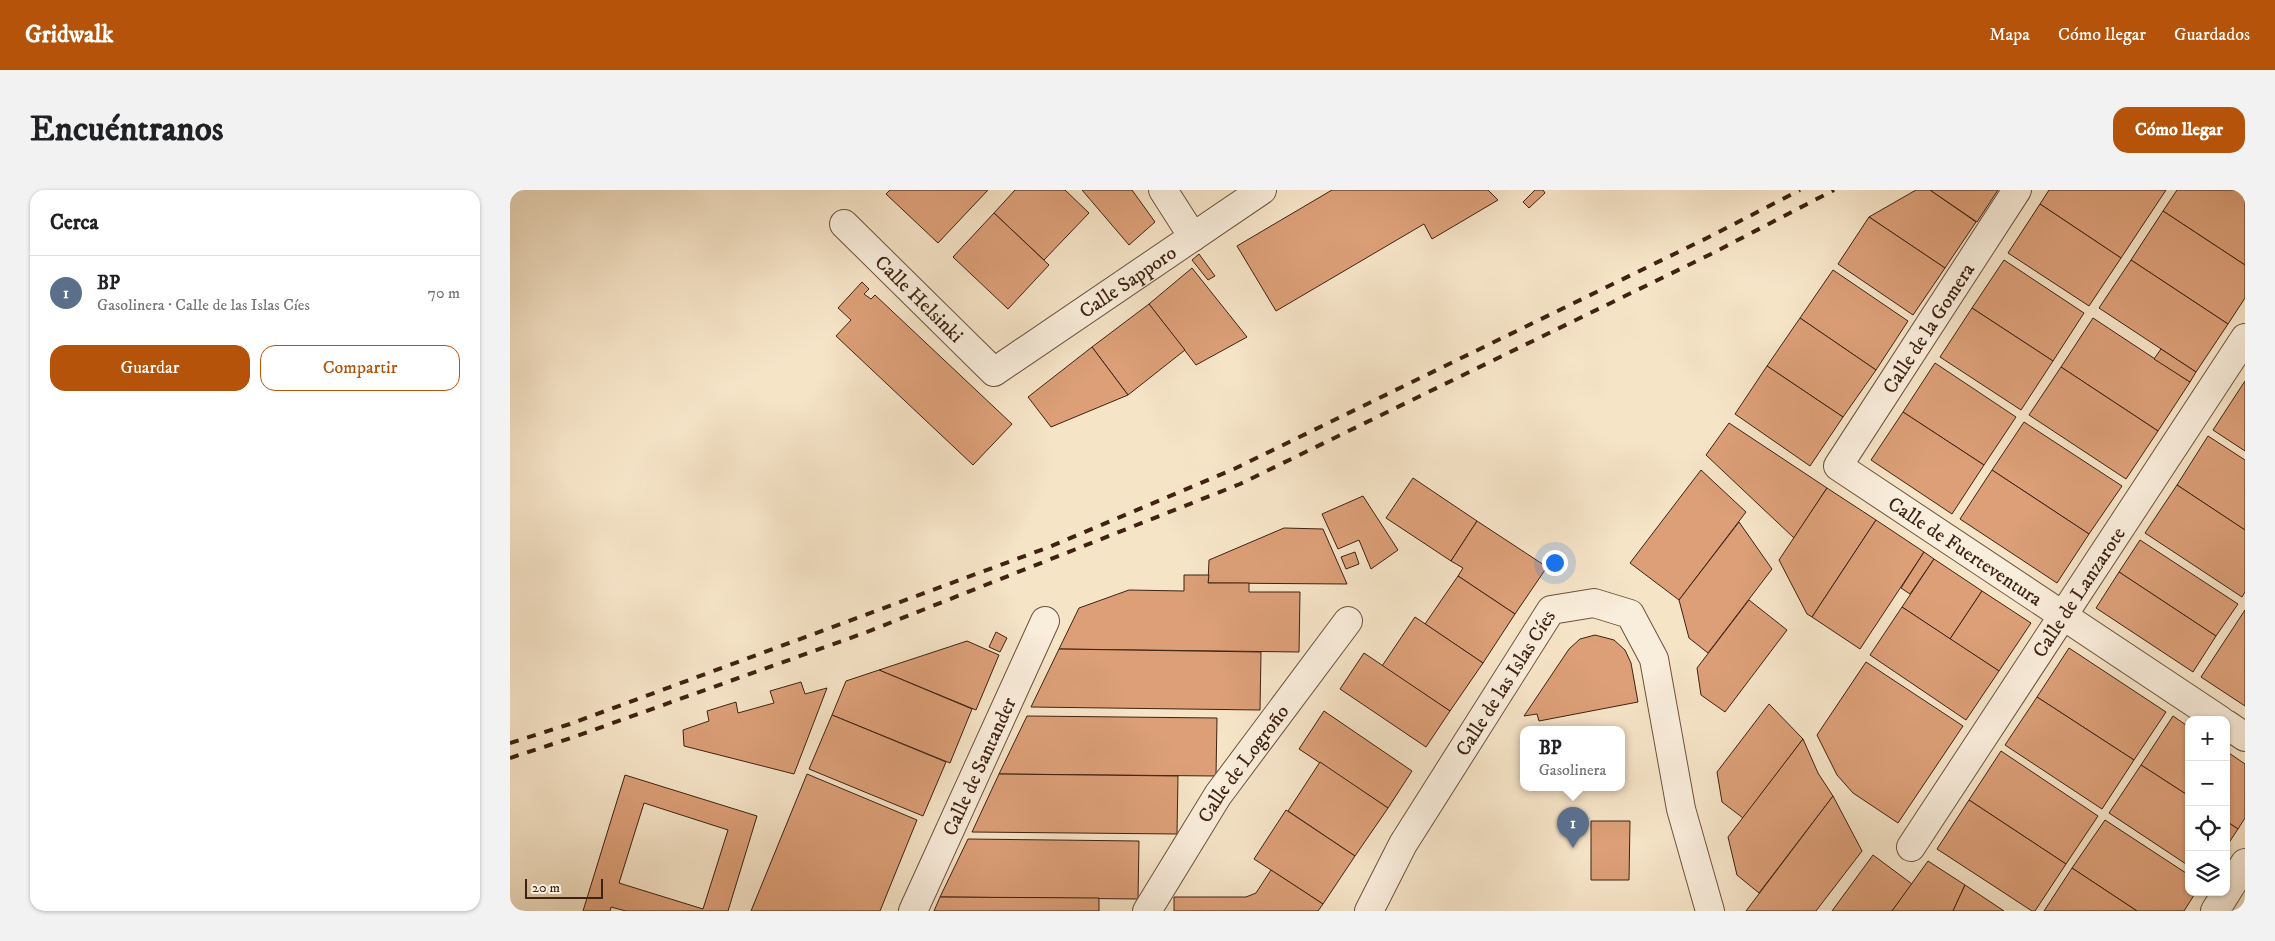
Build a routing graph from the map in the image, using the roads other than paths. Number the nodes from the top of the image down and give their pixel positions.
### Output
1 (1162, 190) edge
2 (1262, 190) edge
3 (2018, 190) edge
4 (844, 224) dead end
5 (1193, 237) junction
6 (2245, 338) edge
7 (994, 372) joint
8 (1838, 466) joint
9 (2063, 615) junction
10 (1045, 621) dead end
11 (1348, 621) dead end
12 (2214, 716) edge
13 (2230, 727) edge
14 (2245, 737) edge
15 (1911, 847) dead end
16 (2245, 863) edge
17 (913, 911) edge
18 (1147, 911) edge
19 (1369, 911) edge
20 (1710, 911) edge
21 (2215, 911) edge

1 - 5 street
2 - 5 street, Calle Sapporo
3 - 8 street, Calle de la Gomera
4 - 7 street, Calle Helsinki
5 - 7 street, Calle Sapporo
6 - 9 street, Calle de Lanzarote
8 - 9 street, Calle de Fuerteventura
9 - 12 street, Calle de Fuerteventura
9 - 15 street, Calle de Lanzarote
10 - 17 street, Calle de Santander
11 - 18 street, Calle de Logroño
13 - 14 street
16 - 21 street
19 - 20 street, Calle de las Islas Cíes

